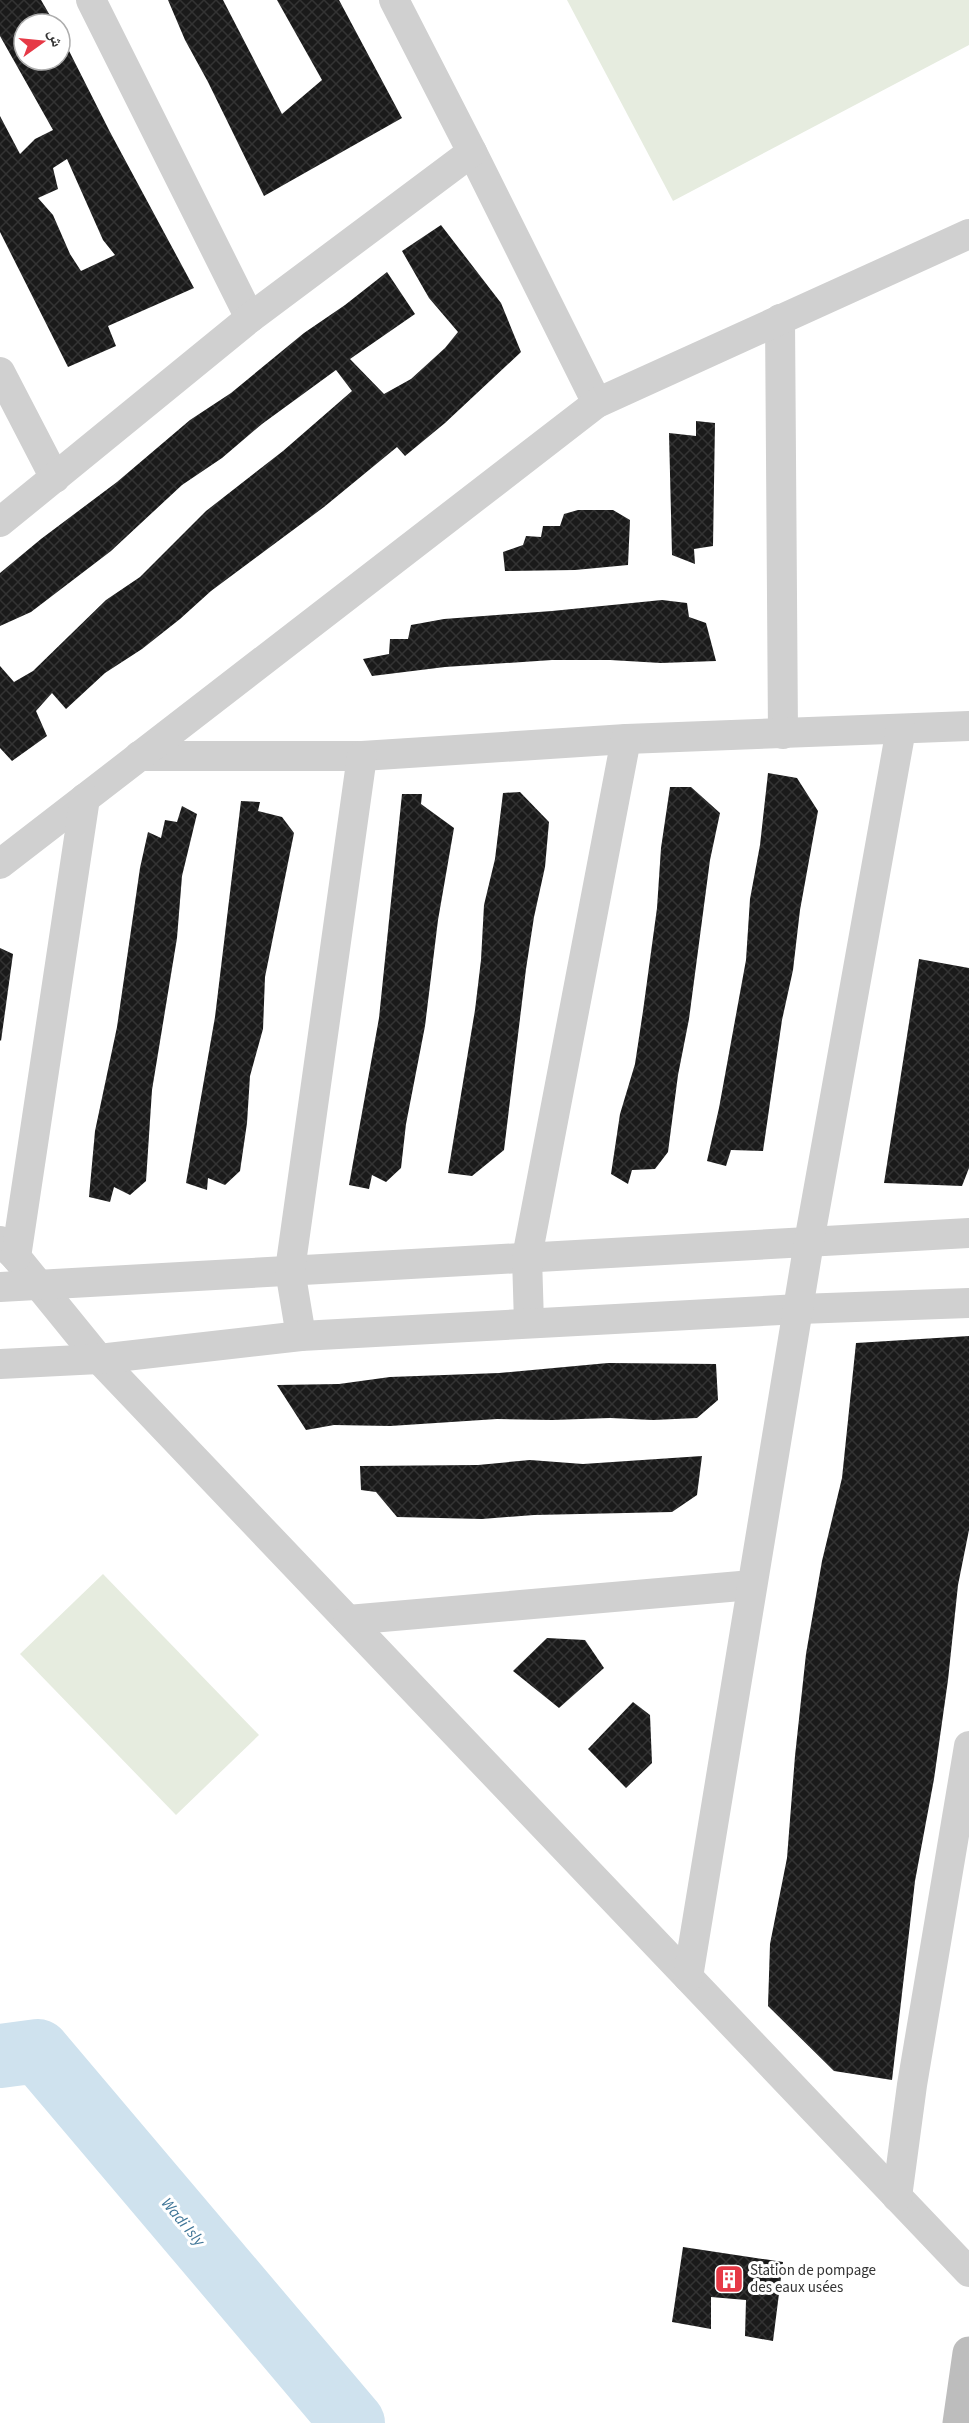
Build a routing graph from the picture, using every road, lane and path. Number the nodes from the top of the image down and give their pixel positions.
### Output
1 (91, 0) edge
2 (394, 0) edge
3 (472, 152) junction
4 (969, 234) edge
5 (250, 318) junction
6 (780, 320) junction
7 (0, 372) edge
8 (597, 403) junction
9 (55, 478) junction
10 (0, 522) edge
11 (969, 726) edge
12 (901, 729) junction
13 (783, 734) junction
14 (626, 739) junction
15 (139, 756) junction
16 (362, 756) junction
17 (85, 798) junction
18 (0, 864) edge
19 (969, 1233) edge
20 (809, 1242) junction
21 (8, 1249) edge
22 (527, 1257) junction
23 (290, 1270) junction
24 (39, 1285) junction
25 (0, 1287) edge
26 (969, 1304) edge
27 (799, 1309) junction
28 (529, 1323) junction
29 (301, 1336) junction
30 (99, 1359) junction
31 (0, 1364) edge
32 (752, 1586) junction
33 (348, 1620) junction
34 (969, 1746) edge
35 (688, 1977) junction
36 (897, 2197) junction
37 (969, 2272) edge
38 (969, 2353) edge
39 (959, 2423) edge

1 - 5 street
2 - 3 street
3 - 5 street
3 - 8 street
4 - 6 street
5 - 9 street
6 - 8 street
6 - 13 street
7 - 9 street
8 - 15 street
9 - 10 street
11 - 12 street
12 - 13 street
12 - 20 street
13 - 14 street
14 - 16 street
14 - 22 street
15 - 16 street
15 - 17 street
16 - 23 street
17 - 18 street
17 - 21 street
19 - 20 street
20 - 22 street
20 - 27 street
21 - 24 street
22 - 23 street
22 - 28 street
23 - 24 street
23 - 29 street
24 - 25 street
24 - 30 street
26 - 27 street
27 - 28 street
27 - 32 street
28 - 29 street
29 - 30 street
30 - 31 street
30 - 33 street
32 - 33 street
32 - 35 street
33 - 35 street
34 - 36 street
35 - 36 street
36 - 37 street
38 - 39 main road

